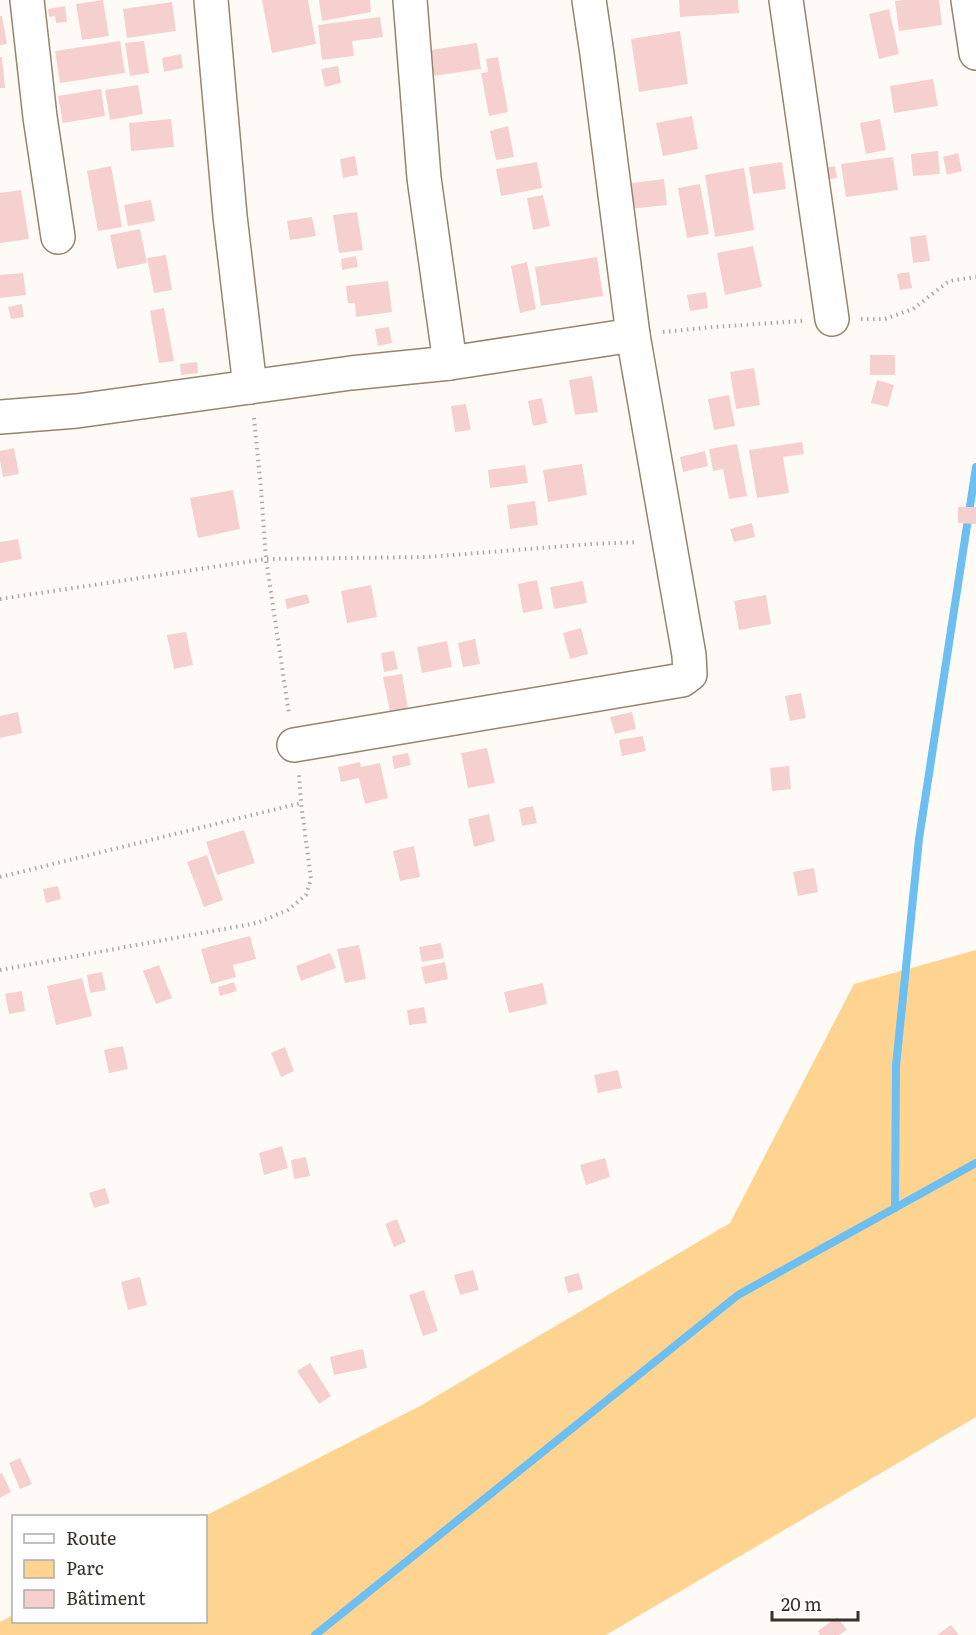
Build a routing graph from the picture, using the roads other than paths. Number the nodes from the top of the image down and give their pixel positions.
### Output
1 (27, 0) edge
2 (211, 0) edge
3 (410, 0) edge
4 (589, 0) edge
5 (786, 0) edge
6 (968, 0) edge
7 (976, 53) edge
8 (58, 237) dead end
9 (832, 320) dead end
10 (633, 335) junction
11 (450, 363) junction
12 (250, 387) junction
13 (0, 417) edge
14 (294, 745) road end

1 - 8 street
2 - 12 street
3 - 11 street
4 - 10 street
5 - 9 street
6 - 7 street
10 - 11 street
10 - 14 street
11 - 12 street
12 - 13 street

